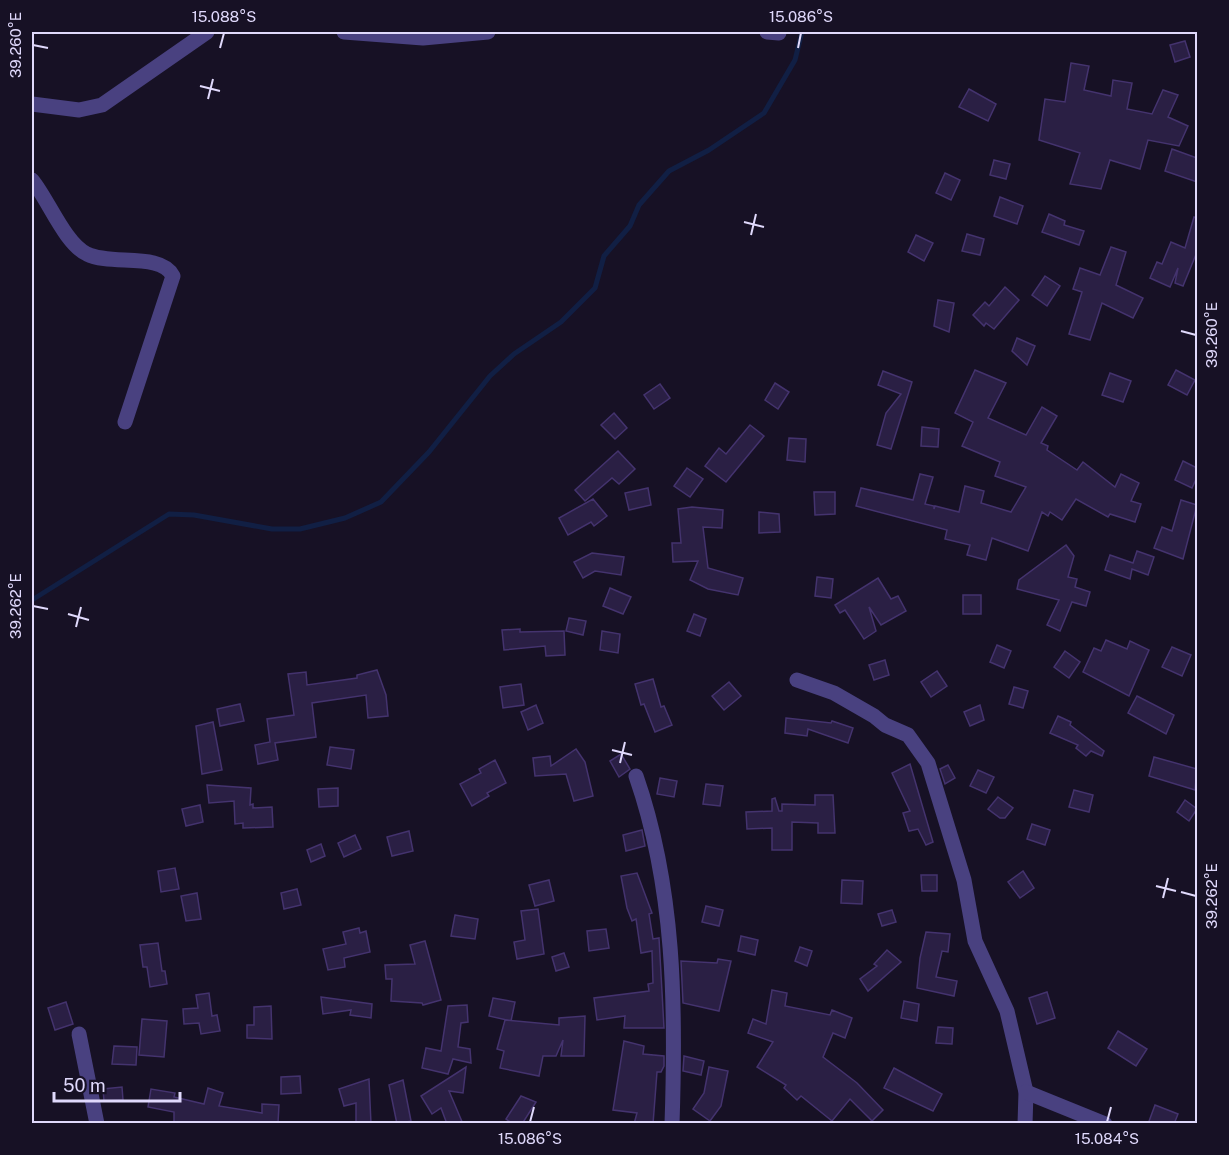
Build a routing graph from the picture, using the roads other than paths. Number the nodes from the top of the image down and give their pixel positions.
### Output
1 (207, 32) edge
2 (344, 32) edge
3 (488, 32) edge
4 (32, 104) edge
5 (32, 180) edge
6 (125, 422) dead end
7 (797, 680) dead end
8 (636, 776) dead end
9 (79, 1034) dead end
10 (1026, 1092) junction
11 (97, 1124) edge
12 (672, 1124) edge
13 (1025, 1124) edge
14 (1105, 1124) edge

1 - 4 street
2 - 3 street
5 - 6 street
7 - 10 street
8 - 12 street
9 - 11 street
10 - 13 street
10 - 14 street

